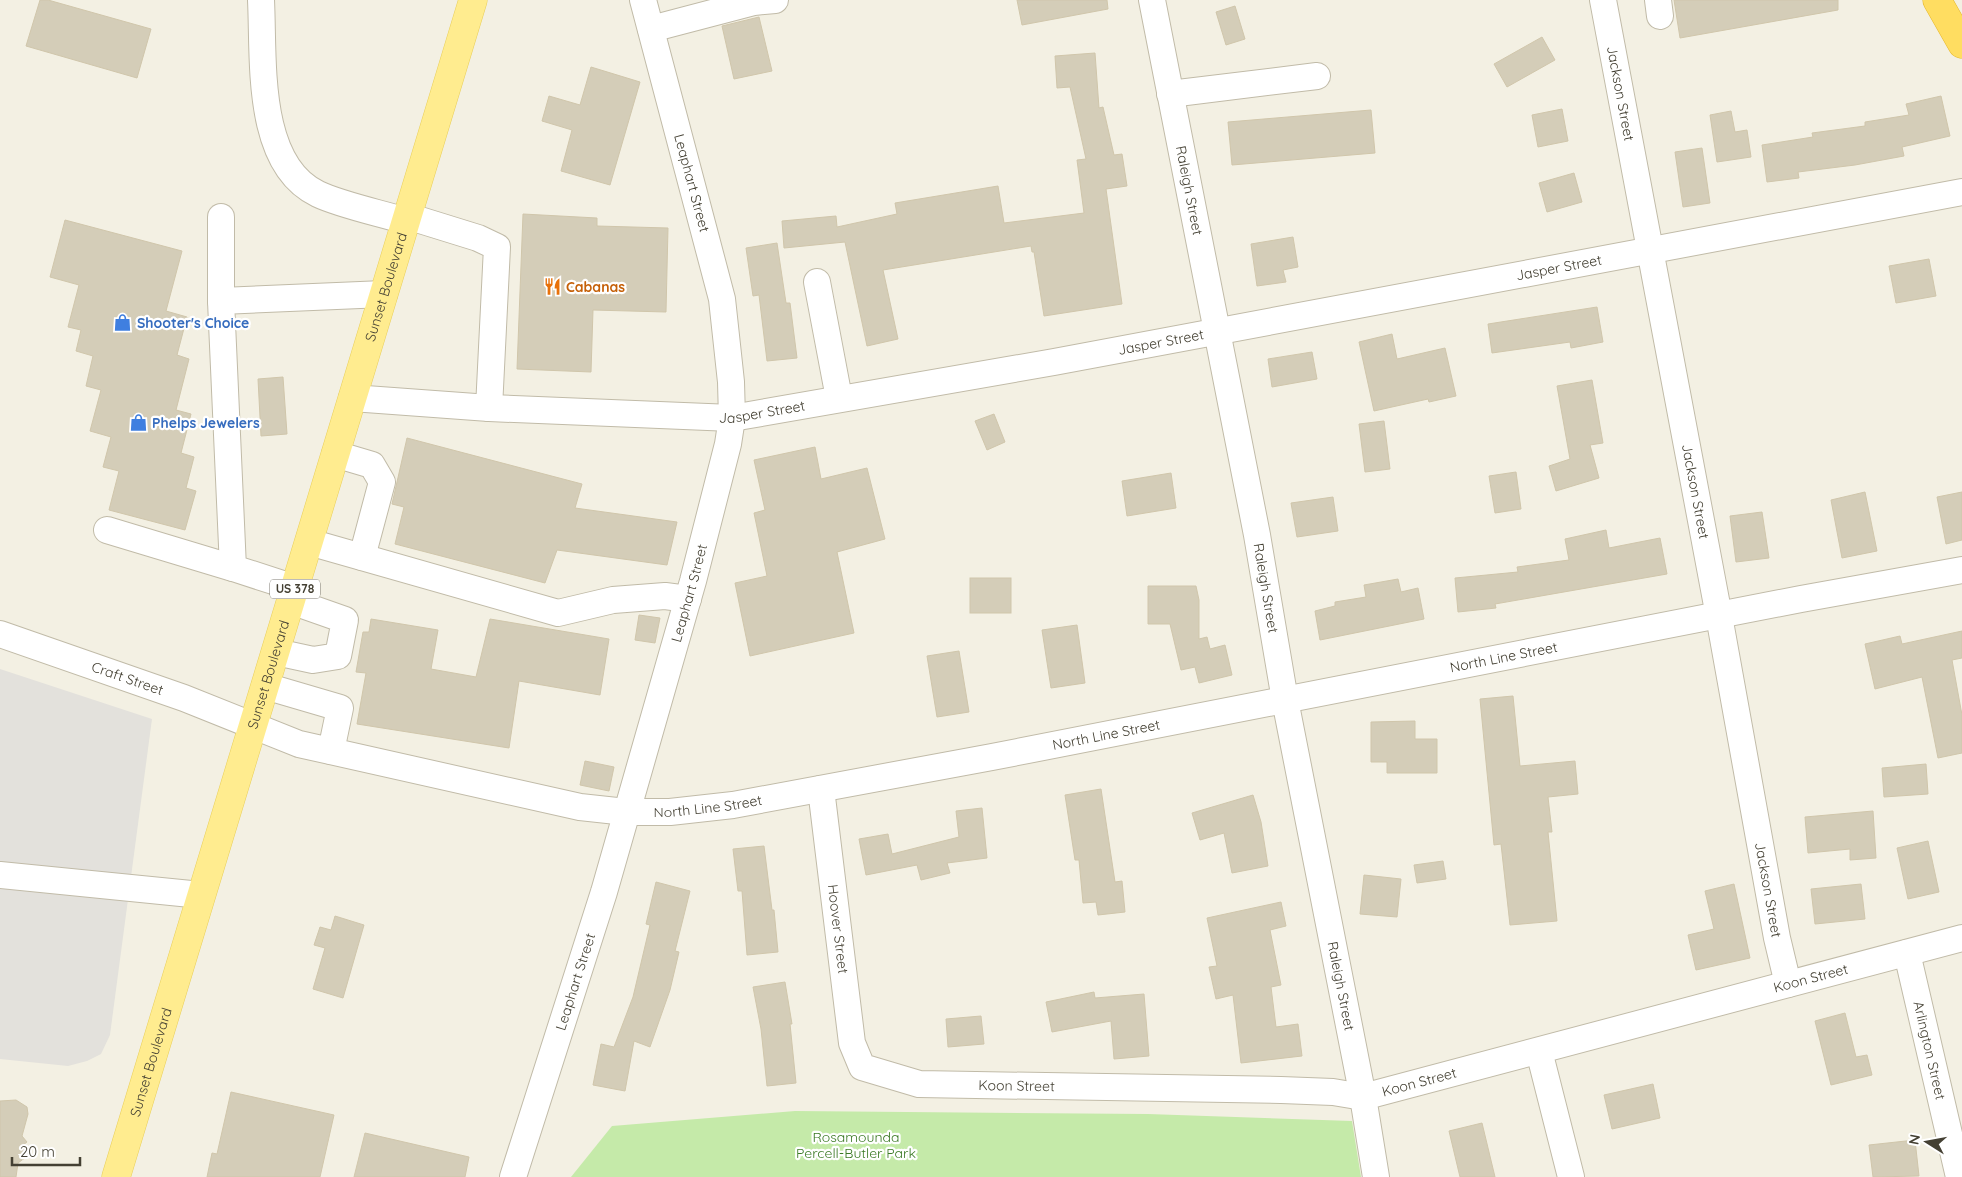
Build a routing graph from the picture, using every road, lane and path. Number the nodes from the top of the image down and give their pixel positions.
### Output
1 (261, 0) edge
2 (473, 0) edge
3 (643, 0) edge
4 (775, 0) edge
5 (1152, 0) edge
6 (1603, 0) edge
7 (1937, 0) edge
8 (651, 29) junction
9 (1962, 44) edge
10 (1317, 76) dead end
11 (1170, 94) junction
12 (1962, 192) edge
13 (220, 217) dead end
14 (406, 218) junction
15 (1648, 249) junction
16 (817, 282) dead end
17 (384, 294) junction
18 (221, 300) junction
19 (1216, 330) junction
20 (352, 398) junction
21 (839, 398) junction
22 (489, 408) junction
23 (732, 418) junction
24 (335, 454) junction
25 (107, 530) dead end
26 (309, 542) junction
27 (362, 557) junction
28 (233, 568) junction
29 (1962, 570) edge
30 (293, 595) junction
31 (688, 599) junction
32 (1719, 616) junction
33 (0, 634) edge
34 (276, 652) junction
35 (265, 686) junction
36 (1285, 700) junction
37 (253, 725) junction
38 (331, 751) junction
39 (821, 789) junction
40 (626, 812) junction
41 (0, 874) edge
42 (202, 895) junction
43 (1962, 938) edge
44 (1907, 953) junction
45 (1788, 984) junction
46 (1540, 1051) junction
47 (862, 1067) joint
48 (1363, 1097) junction
49 (116, 1177) edge
50 (513, 1177) edge
51 (1376, 1177) edge
52 (1571, 1177) edge
53 (1959, 1177) edge

1 - 14 street
2 - 14 main road, Sunset Boulevard / US 378
3 - 8 street, Leaphart Street
4 - 8 street
5 - 11 street, Raleigh Street
6 - 15 street, Jackson Street
7 - 9 highway
8 - 23 street, Leaphart Street
10 - 11 street
11 - 19 street, Raleigh Street
12 - 15 street, Jasper Street
13 - 18 street
14 - 17 main road, Sunset Boulevard / US 378
14 - 22 street
15 - 19 street, Jasper Street
15 - 32 street, Jackson Street
16 - 21 street
17 - 18 street
17 - 20 main road, Sunset Boulevard / US 378
18 - 28 street
19 - 21 street, Jasper Street
19 - 36 street, Raleigh Street
20 - 22 street, Jasper Street
20 - 24 main road, Sunset Boulevard / US 378
21 - 23 street, Jasper Street
22 - 23 street, Jasper Street
23 - 31 street, Leaphart Street
24 - 26 main road, Sunset Boulevard / US 378
24 - 27 street
25 - 28 street
26 - 27 street
26 - 30 main road, Sunset Boulevard / US 378
27 - 31 street
28 - 30 street
29 - 32 street, North Line Street
30 - 34 main road, Sunset Boulevard / US 378
30 - 34 street
31 - 40 street, Leaphart Street
32 - 36 street, North Line Street
32 - 45 street, Jackson Street
33 - 37 street, Craft Street
34 - 35 main road, Sunset Boulevard / US 378
35 - 37 main road, Sunset Boulevard / US 378
35 - 38 street
36 - 39 street, North Line Street
36 - 48 street, Raleigh Street
37 - 38 street, North Line Street
37 - 42 main road, Sunset Boulevard / US 378
38 - 40 street, North Line Street
39 - 40 street, North Line Street
39 - 47 street, Hoover Street
40 - 50 street, Leaphart Street
41 - 42 street
42 - 49 main road, Sunset Boulevard / US 378
43 - 44 street, Koon Street
44 - 45 street, Koon Street
44 - 53 street, Arlington Street
45 - 46 street, Koon Street
46 - 48 street, Koon Street
46 - 52 street
47 - 48 street, Koon Street
48 - 51 street, Raleigh Street

